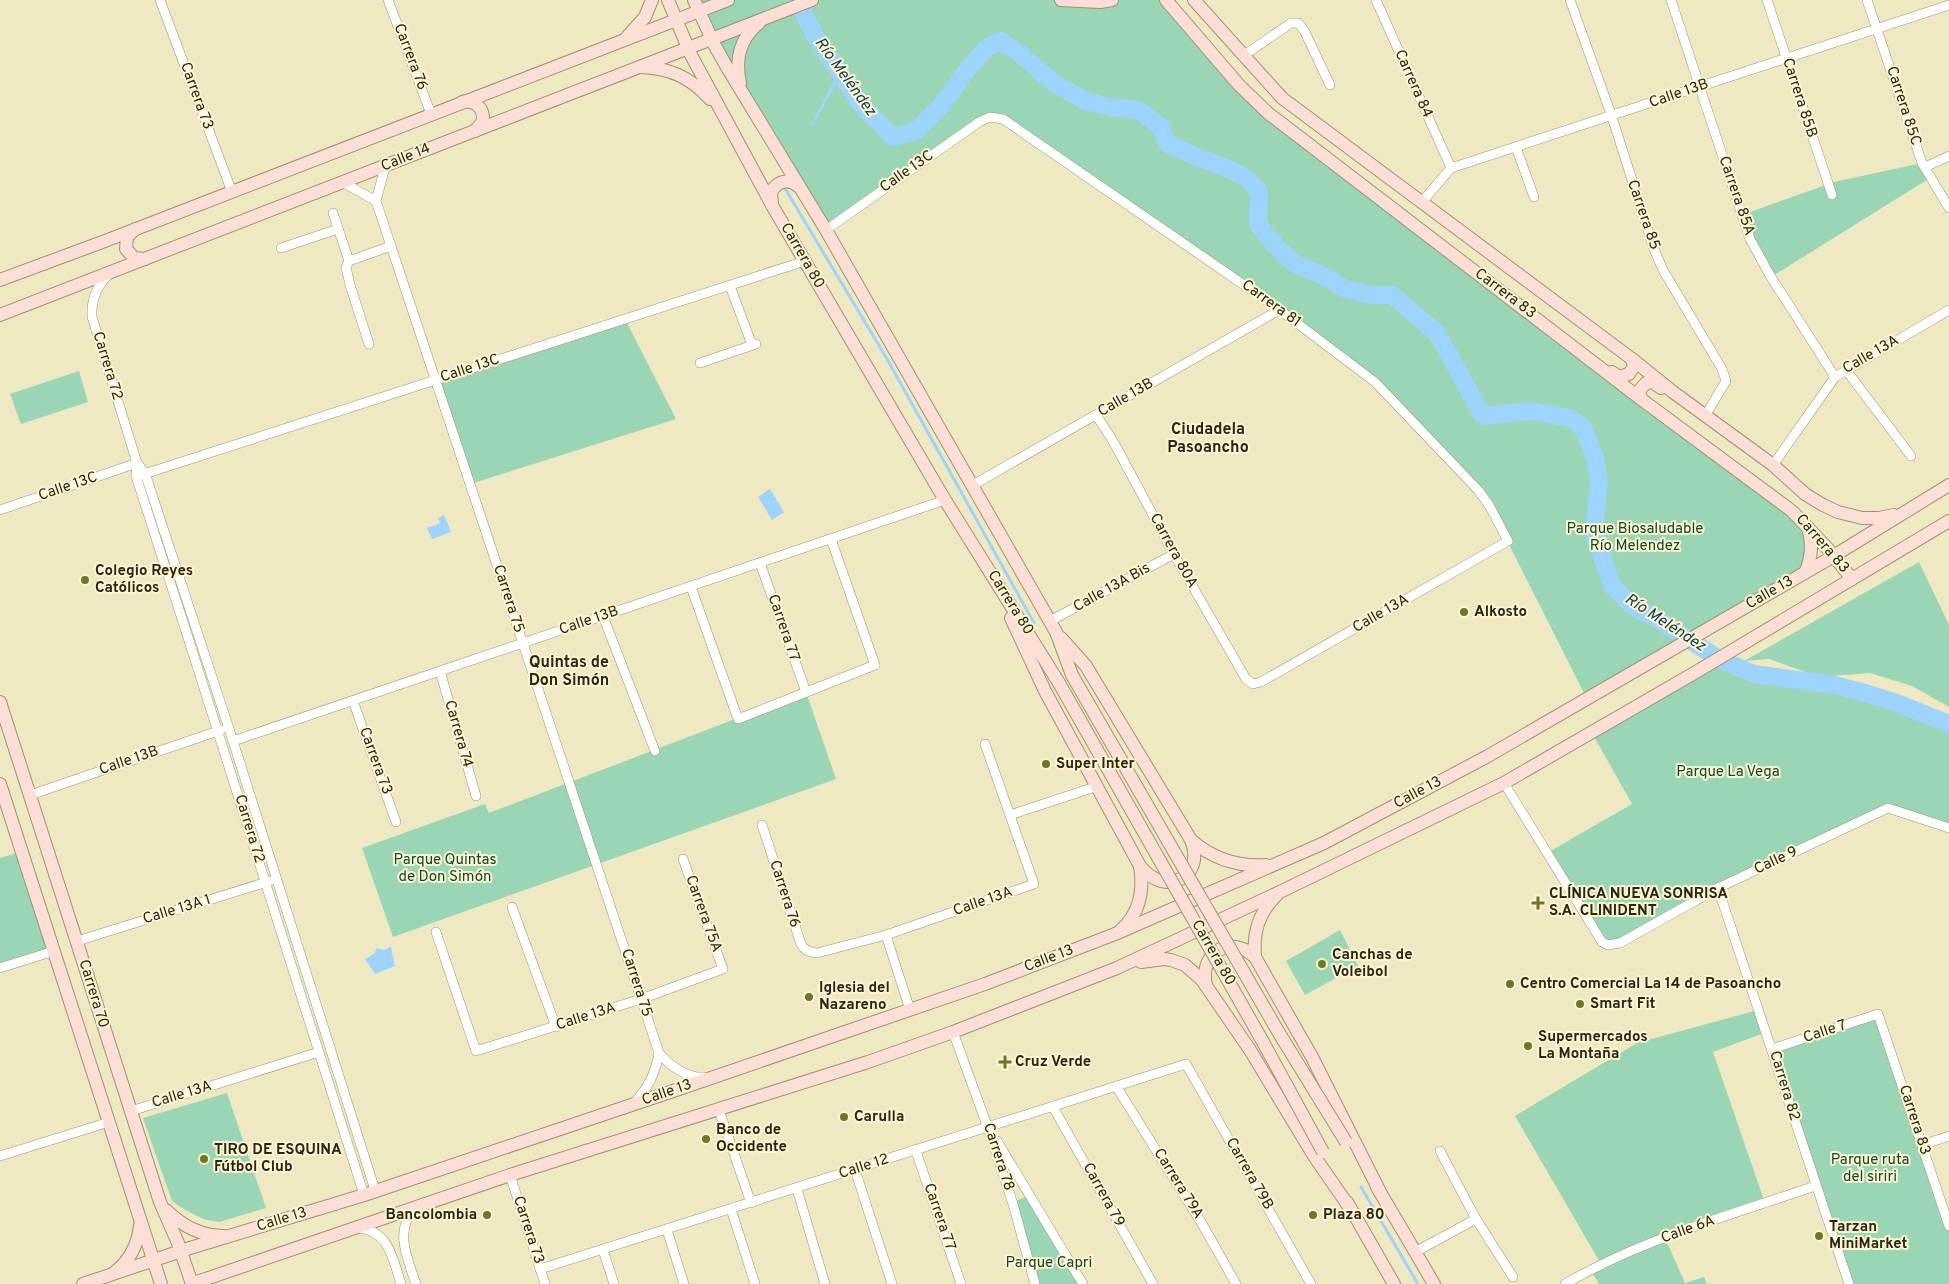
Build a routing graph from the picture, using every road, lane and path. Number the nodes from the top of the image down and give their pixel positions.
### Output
1 (160, 0) edge
2 (388, 0) edge
3 (652, 0) edge
4 (668, 0) edge
5 (728, 0) edge
6 (812, 0) edge
7 (1061, 0) edge
8 (1112, 0) edge
9 (1166, 0) edge
10 (1194, 0) edge
11 (1376, 0) edge
12 (1570, 0) edge
13 (1671, 0) edge
14 (1767, 0) edge
15 (1867, 0) edge
16 (1949, 5) edge
17 (697, 6) edge
18 (769, 17) junction
19 (676, 21) junction
20 (1877, 28) junction
21 (711, 38) junction
22 (619, 42) junction
23 (687, 47) junction
24 (1243, 56) junction
25 (1786, 59) junction
26 (633, 68) junction
27 (1257, 71) junction
28 (1240, 85) junction
29 (1330, 85) dead end
30 (1700, 86) junction
31 (745, 97) junction
32 (1282, 98) junction
33 (462, 102) junction
34 (721, 112) junction
35 (1268, 113) junction
36 (431, 114) junction
37 (990, 117) joint
38 (1612, 117) junction
39 (472, 132) junction
40 (1516, 147) junction
41 (1949, 156) edge
42 (385, 167) junction
43 (1924, 167) junction
44 (1451, 168) junction
45 (344, 183) junction
46 (801, 189) junction
47 (232, 192) junction
48 (1832, 195) dead end
49 (1534, 197) dead end
50 (376, 202) junction
51 (1422, 202) junction
52 (773, 207) junction
53 (1949, 208) edge
54 (333, 213) dead end
55 (135, 229) junction
56 (338, 229) junction
57 (826, 230) junction
58 (391, 246) junction
59 (281, 248) dead end
60 (146, 259) junction
61 (350, 261) junction
62 (805, 261) junction
63 (110, 273) junction
64 (0, 280) edge
65 (730, 286) junction
66 (1279, 310) junction
67 (1949, 310) edge
68 (0, 315) edge
69 (370, 344) dead end
70 (1632, 360) junction
71 (700, 363) dead end
72 (1599, 366) junction
73 (1846, 370) junction
74 (1835, 377) junction
75 (435, 380) junction
76 (1673, 392) junction
77 (1641, 399) junction
78 (1096, 415) junction
79 (1704, 416) junction
80 (1911, 456) dead end
81 (136, 463) junction
82 (1773, 465) junction
83 (145, 473) junction
84 (136, 476) junction
85 (973, 485) junction
86 (1949, 485) edge
87 (1805, 494) junction
88 (945, 500) junction
89 (0, 510) edge
90 (1792, 510) junction
91 (1904, 512) junction
92 (1949, 521) edge
93 (1807, 526) junction
94 (831, 539) junction
95 (1508, 541) joint
96 (1174, 554) junction
97 (1834, 556) junction
98 (760, 563) junction
99 (986, 563) junction
100 (1805, 573) junction
101 (1852, 579) junction
102 (690, 587) junction
103 (602, 616) junction
104 (1053, 627) junction
105 (523, 643) junction
106 (440, 671) junction
107 (1253, 684) joint
108 (806, 692) junction
109 (353, 701) junction
110 (0, 702) edge
111 (228, 728) junction
112 (218, 731) junction
113 (233, 741) junction
114 (985, 744) dead end
115 (655, 751) dead end
116 (1504, 783) junction
117 (0, 784) edge
118 (1098, 786) junction
119 (30, 794) junction
120 (476, 796) dead end
121 (4, 809) edge
122 (1010, 815) junction
123 (396, 822) dead end
124 (762, 825) dead end
125 (1949, 828) edge
126 (1190, 840) junction
127 (683, 859) dead end
128 (1278, 862) junction
129 (1140, 866) junction
130 (276, 879) junction
131 (266, 883) junction
132 (1718, 888) junction
133 (1284, 890) junction
134 (512, 907) dead end
135 (436, 932) dead end
136 (1115, 934) junction
137 (886, 935) junction
138 (76, 941) junction
139 (54, 951) junction
140 (817, 953) joint
141 (1255, 957) junction
142 (304, 965) junction
143 (0, 968) edge
144 (1117, 968) junction
145 (293, 969) junction
146 (723, 969) joint
147 (1206, 986) junction
148 (641, 999) junction
149 (910, 1010) junction
150 (1878, 1014) joint
151 (556, 1027) junction
152 (953, 1032) junction
153 (1772, 1049) junction
154 (319, 1052) junction
155 (659, 1054) junction
156 (1186, 1064) joint
157 (120, 1078) junction
158 (712, 1078) junction
159 (97, 1085) junction
160 (1116, 1086) junction
161 (633, 1104) junction
162 (348, 1105) junction
163 (1052, 1107) junction
164 (336, 1108) junction
165 (719, 1110) junction
166 (131, 1111) junction
167 (109, 1122) junction
168 (988, 1128) junction
169 (1949, 1136) edge
170 (1922, 1145) junction
171 (916, 1151) junction
172 (1440, 1151) dead end
173 (0, 1156) edge
174 (855, 1170) junction
175 (510, 1175) junction
176 (1815, 1186) junction
177 (797, 1189) junction
178 (1380, 1192) junction
179 (370, 1193) junction
180 (160, 1202) junction
181 (751, 1203) junction
182 (415, 1207) junction
183 (1350, 1208) junction
184 (731, 1209) junction
185 (139, 1218) junction
186 (1476, 1219) junction
187 (1949, 1226) edge
188 (350, 1229) junction
189 (667, 1230) junction
190 (231, 1236) junction
191 (603, 1250) junction
192 (181, 1251) junction
193 (1415, 1252) junction
194 (153, 1261) junction
195 (540, 1269) junction
196 (231, 1270) junction
197 (108, 1276) junction
198 (1513, 1277) dead end
199 (83, 1284) edge
200 (161, 1284) edge
201 (192, 1284) edge
202 (216, 1284) edge
203 (401, 1284) edge
204 (416, 1284) edge
205 (545, 1284) edge
206 (614, 1284) edge
207 (684, 1284) edge
208 (754, 1284) edge
209 (825, 1284) edge
210 (892, 1284) edge
211 (961, 1284) edge
212 (1035, 1284) edge
213 (1083, 1284) edge
214 (1153, 1284) edge
215 (1236, 1284) edge
216 (1311, 1284) edge
217 (1394, 1284) edge
218 (1434, 1284) edge
219 (1565, 1284) edge
220 (1848, 1284) edge

1 - 47 street, Carrera 73
2 - 36 street, Carrera 76
3 - 22 main road
4 - 19 main road, Carrera 80
5 - 17 main road
6 - 18 main road, Calle 14
7 - 8 main road
9 - 28 main road, Carrera 83
10 - 24 main road, Carrera 83
11 - 44 street, Carrera 84
12 - 38 street, Carrera 85
13 - 30 street, Carrera 85A
14 - 25 street, Carrera 85B
15 - 20 street, Carrera 85C
16 - 20 street, Calle 13B
17 - 19 main road
17 - 21 main road, Carrera 80
18 - 21 main road, Calle 14
18 - 31 main road
19 - 22 main road
19 - 23 main road, Carrera 80
20 - 25 street, Calle 13B
20 - 43 street, Carrera 85C
21 - 23 main road, Calle 14
21 - 31 main road, Carrera 80
22 - 33 main road
23 - 26 main road, Calle 14
23 - 34 main road, Carrera 80
24 - 27 main road, Carrera 83
24 - 29 street
25 - 30 street, Calle 13B
25 - 48 street, Carrera 85B
26 - 34 main road
26 - 39 main road, Calle 14
27 - 28 main road
27 - 32 main road, Carrera 83
28 - 35 main road, Carrera 83
30 - 38 street, Calle 13B
30 - 74 street, Carrera 85A
31 - 46 main road, Carrera 80
32 - 35 main road
32 - 51 main road, Carrera 83
33 - 36 main road
33 - 39 main road
34 - 52 main road, Carrera 80
35 - 72 main road, Carrera 83
36 - 47 main road
37 - 57 street, Calle 13C
37 - 66 street, Carrera 81
38 - 40 street, Calle 13B
38 - 79 street, Carrera 85
39 - 42 main road, Calle 14
40 - 44 street, Calle 13B
40 - 49 street
41 - 43 street
42 - 45 main road, Calle 14
42 - 50 street
43 - 53 street, Carrera 85C
44 - 51 street
45 - 50 street
45 - 60 main road, Calle 14
46 - 52 main road
46 - 57 main road, Carrera 80
47 - 55 main road
50 - 58 street, Carrera 75
51 - 70 main road, Carrera 83
52 - 62 main road, Carrera 80
54 - 56 street
55 - 60 main road
55 - 64 main road
56 - 59 street
56 - 61 street
57 - 85 main road, Carrera 80
58 - 61 street
58 - 75 street, Carrera 75
60 - 63 main road, Calle 14
61 - 69 street
62 - 65 street, Calle 13C
62 - 88 main road, Carrera 80
63 - 68 main road, Calle 14
63 - 81 street, Carrera 72
65 - 71 street
65 - 75 street, Calle 13C
66 - 78 street, Calle 13B
66 - 95 street, Carrera 81
67 - 73 street, Calle 13A
70 - 72 main road
70 - 76 main road, Carrera 83
72 - 77 main road, Carrera 83
73 - 74 street, Calle 13A
73 - 80 street
74 - 82 street, Calle 13A
75 - 83 street, Calle 13C
75 - 105 street, Carrera 75
76 - 77 main road
76 - 79 main road, Carrera 83
77 - 90 main road, Carrera 83
78 - 85 street, Calle 13B
78 - 96 street, Carrera 80A
79 - 82 main road, Carrera 83
81 - 83 street, Carrera 72
81 - 84 street, Carrera 72
81 - 89 street, Calle 13C
82 - 87 main road, Carrera 83
83 - 84 street, Calle 13C
83 - 111 street, Carrera 72
84 - 112 street, Carrera 72
85 - 104 main road, Carrera 80
86 - 91 main road, Calle 13
87 - 90 main road
87 - 91 main road, Carrera 83
88 - 94 street, Calle 13B
88 - 99 main road, Carrera 80
90 - 93 main road, Carrera 83
91 - 97 main road, Calle 13
92 - 101 main road, Calle 13
93 - 97 main road, Carrera 83
93 - 100 main road
94 - 98 street, Calle 13B
94 - 108 street
95 - 107 street, Calle 13A
96 - 104 street, Calle 13A Bis
96 - 107 street, Carrera 80A
97 - 100 main road, Calle 13
97 - 101 main road, Carrera 83
98 - 102 street, Calle 13B
98 - 108 street, Carrera 77
99 - 118 main road
99 - 183 main road, Carrera 80, bridge
100 - 128 main road, Calle 13
101 - 116 main road, Calle 13
102 - 103 street, Calle 13B
102 - 108 street
103 - 105 street, Calle 13B
103 - 115 street
104 - 126 main road
104 - 178 main road, Carrera 80, bridge
105 - 106 street, Calle 13B
105 - 148 street, Carrera 75
106 - 109 street, Calle 13B
106 - 120 street, Carrera 74
109 - 113 street, Calle 13B
109 - 123 street, Carrera 73
110 - 119 main road, Carrera 70
111 - 112 street, Calle 13B
111 - 113 street, Carrera 72
112 - 119 street, Calle 13B
112 - 131 street, Carrera 72
113 - 130 street, Carrera 72
114 - 122 street
116 - 132 street, Calle 9
116 - 133 main road, Calle 13
117 - 121 main road, Carrera 70
118 - 122 street
118 - 129 main road
119 - 138 main road, Carrera 70
121 - 139 main road, Carrera 70
122 - 137 street, Calle 13A
124 - 140 street, Carrera 76
125 - 132 street, Calle 9
126 - 128 main road
126 - 129 main road
127 - 146 street, Carrera 75A
128 - 136 main road, Calle 13
129 - 136 main road
130 - 131 street, Calle 13A 1
130 - 142 street, Carrera 72
131 - 138 street, Calle 13A 1
131 - 145 street, Carrera 72
132 - 153 street, Carrera 82
133 - 141 main road
133 - 144 main road, Calle 13
134 - 151 street
135 - 151 street, Calle 13A
136 - 149 main road, Calle 13
137 - 140 street, Calle 13A
137 - 149 street
138 - 157 main road, Carrera 70
139 - 143 street
139 - 159 main road, Carrera 70
141 - 147 main road
141 - 178 main road, Carrera 80
142 - 145 street
142 - 162 street, Carrera 72
144 - 147 main road, Carrera 80
144 - 152 main road, Calle 13
145 - 154 street, Carrera 72
146 - 148 street, Calle 13A
147 - 183 main road, Carrera 80
148 - 151 street, Calle 13A
148 - 155 street, Carrera 75
149 - 158 main road, Calle 13
150 - 153 street, Calle 7
150 - 170 street, Carrera 83
152 - 165 main road, Calle 13
152 - 168 street, Carrera 78
153 - 176 street, Carrera 82
154 - 164 street, Carrera 72
154 - 166 street, Calle 13A
155 - 158 street
155 - 161 street
156 - 160 street, Calle 12
156 - 216 street, Carrera 79B
157 - 159 main road
157 - 166 main road, Carrera 70
158 - 161 main road, Calle 13
159 - 167 main road, Carrera 70
160 - 163 street, Calle 12
160 - 215 street, Carrera 79A
161 - 179 main road, Calle 13
162 - 164 street
162 - 179 street, Carrera 72
163 - 168 street, Calle 12
163 - 214 street, Carrera 79
164 - 179 street, Carrera 72
165 - 175 main road, Calle 13
165 - 181 street
166 - 180 main road, Carrera 70
167 - 173 street
167 - 185 main road, Carrera 70
168 - 171 street, Calle 12
168 - 212 street, Carrera 78
168 - 213 street
169 - 170 street
170 - 187 street, Carrera 83
171 - 174 street, Calle 12
171 - 211 street, Carrera 77
172 - 186 street
174 - 177 street, Calle 12
174 - 210 street
175 - 182 main road, Calle 13
175 - 195 street, Carrera 73
176 - 219 street, Calle 6A
176 - 220 street, Carrera 82
177 - 181 street, Calle 12
177 - 209 street
178 - 193 main road, Carrera 80
179 - 190 main road, Calle 13
180 - 190 main road
180 - 192 main road, Carrera 70
181 - 184 street, Calle 12
182 - 188 main road, Calle 13
182 - 204 street
183 - 217 main road, Carrera 80
184 - 189 street, Calle 12
184 - 208 street
185 - 194 main road, Carrera 70
185 - 197 main road
186 - 193 street
186 - 198 street
188 - 196 main road, Calle 13
188 - 203 street
189 - 191 street, Calle 12
189 - 207 street
190 - 192 main road, Calle 13
191 - 195 street, Calle 12
191 - 206 street
192 - 194 main road, Calle 13
192 - 201 main road, Carrera 70
193 - 218 main road, Carrera 80
194 - 197 main road, Calle 13
194 - 200 main road, Carrera 70
195 - 205 street, Carrera 73
196 - 201 main road, Calle 13
196 - 202 main road
197 - 199 main road, Calle 13

